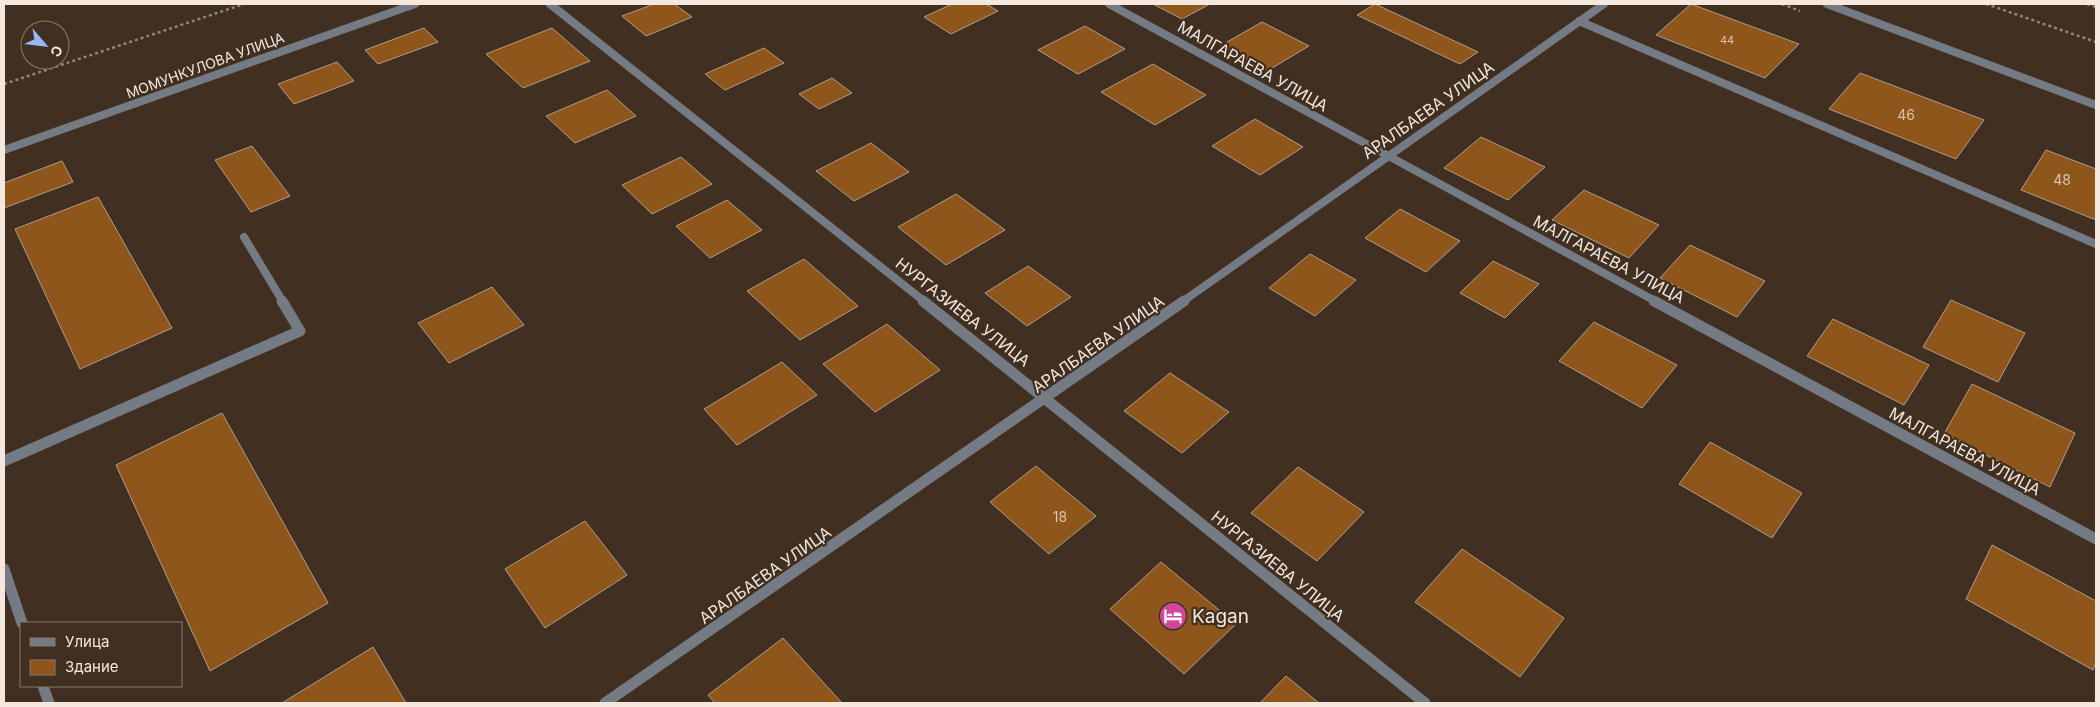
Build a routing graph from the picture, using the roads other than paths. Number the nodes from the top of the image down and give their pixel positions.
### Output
1 (415, 4) edge
2 (550, 4) edge
3 (1108, 4) edge
4 (1604, 4) edge
5 (1827, 4) edge
6 (1579, 21) junction
7 (2096, 105) edge
8 (4, 150) edge
9 (1388, 157) junction
10 (244, 237) dead end
11 (2096, 244) edge
12 (1046, 398) junction
13 (4, 461) edge
14 (2096, 539) edge
15 (4, 569) edge
16 (22, 622) edge
17 (43, 687) edge
18 (49, 703) edge
19 (605, 703) edge
20 (1425, 703) edge

1 - 8 street, МОМУНКУЛОВА УЛИЦА
2 - 12 street, НУРГАЗИЕВА УЛИЦА
3 - 9 street, МАЛГАРАЕВА УЛИЦА
4 - 6 street, АРАЛБАЕВА УЛИЦА
5 - 7 street
6 - 9 street, АРАЛБАЕВА УЛИЦА
6 - 11 street
9 - 12 street, АРАЛБАЕВА УЛИЦА
9 - 14 street, МАЛГАРАЕВА УЛИЦА
10 - 13 street
12 - 19 street, АРАЛБАЕВА УЛИЦА
12 - 20 street, НУРГАЗИЕВА УЛИЦА
15 - 16 street
17 - 18 street

